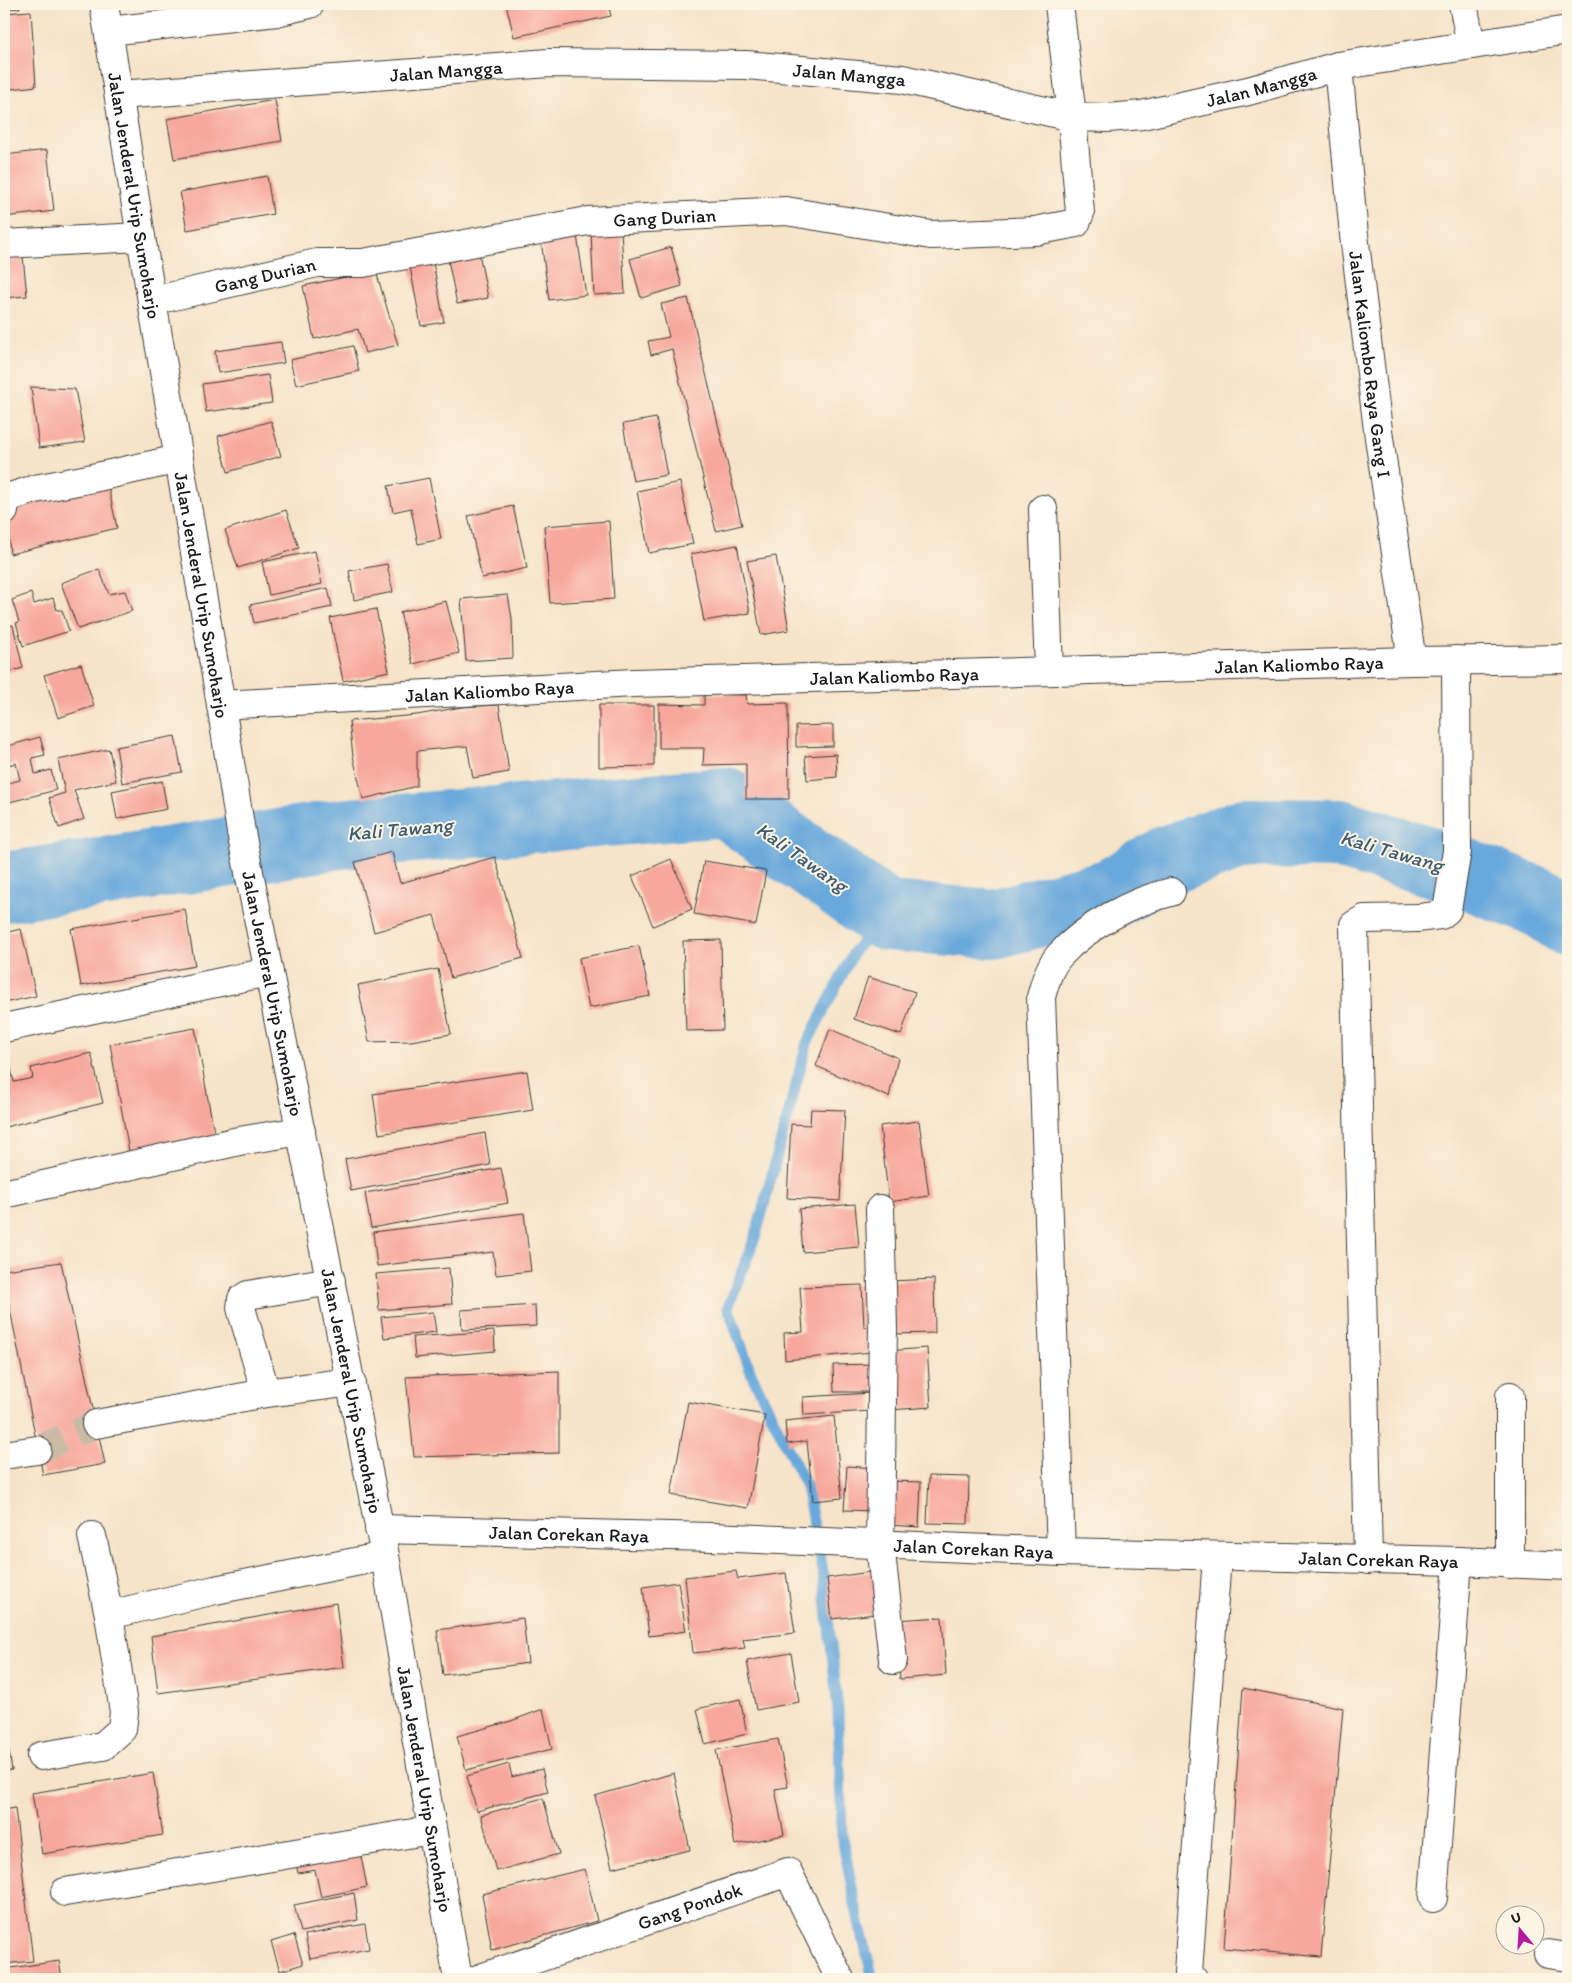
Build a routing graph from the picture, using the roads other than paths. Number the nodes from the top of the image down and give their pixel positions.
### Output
1 (104, 4) edge
2 (310, 4) edge
3 (1059, 4) edge
4 (1463, 4) edge
5 (1568, 30) edge
6 (109, 31) junction
7 (1471, 45) junction
8 (1338, 66) junction
9 (119, 94) junction
10 (1072, 117) junction
11 (141, 236) junction
12 (4, 244) edge
13 (152, 301) junction
14 (179, 458) junction
15 (1043, 509) dead end
16 (4, 512) edge
17 (1568, 659) edge
18 (1456, 660) junction
19 (1412, 661) junction
20 (1050, 671) junction
21 (221, 705) junction
22 (1171, 892) dead end
23 (268, 972) junction
24 (4, 1028) edge
25 (301, 1130) junction
26 (4, 1194) edge
27 (880, 1209) dead end
28 (330, 1281) junction
29 (351, 1382) junction
30 (266, 1393) junction
31 (1510, 1396) dead end
32 (96, 1424) tunnel mouth
33 (37, 1450) tunnel mouth
34 (4, 1455) edge
35 (380, 1529) junction
36 (92, 1536) dead end
37 (880, 1544) junction
38 (1061, 1552) junction
39 (385, 1556) junction
40 (1217, 1556) junction
41 (1368, 1560) junction
42 (1458, 1562) junction
43 (1510, 1564) junction
44 (1568, 1566) edge
45 (109, 1615) junction
46 (893, 1660) dead end
47 (42, 1756) dead end
48 (431, 1830) junction
49 (65, 1892) dead end
50 (1433, 1898) dead end
51 (458, 1979) edge
52 (478, 1979) edge
53 (840, 1979) edge
54 (1193, 1979) edge

1 - 6 main road, Jalan Jenderal Urip Sumoharjo
2 - 6 main road
3 - 10 main road
4 - 7 main road
5 - 7 main road, Jalan Mangga
6 - 9 main road, Jalan Jenderal Urip Sumoharjo
7 - 8 main road, Jalan Mangga
8 - 10 main road, Jalan Mangga
8 - 19 main road, Jalan Kaliombo Raya Gang I
9 - 10 main road, Jalan Mangga
9 - 11 main road, Jalan Jenderal Urip Sumoharjo
10 - 13 main road, Gang Durian
11 - 12 main road
11 - 13 main road, Jalan Jenderal Urip Sumoharjo
13 - 14 main road, Jalan Jenderal Urip Sumoharjo
14 - 16 main road
14 - 21 main road, Jalan Jenderal Urip Sumoharjo
15 - 20 main road
17 - 18 main road, Jalan Kaliombo Raya
18 - 19 main road, Jalan Kaliombo Raya
18 - 41 main road
19 - 20 main road, Jalan Kaliombo Raya
20 - 21 main road, Jalan Kaliombo Raya
21 - 23 main road, Jalan Jenderal Urip Sumoharjo
22 - 38 main road
23 - 24 main road
23 - 25 main road, Jalan Jenderal Urip Sumoharjo
25 - 26 main road
25 - 28 main road, Jalan Jenderal Urip Sumoharjo
27 - 37 main road
28 - 29 main road, Jalan Jenderal Urip Sumoharjo
28 - 30 main road
29 - 30 main road
29 - 35 main road, Jalan Jenderal Urip Sumoharjo
30 - 32 main road
31 - 43 main road
33 - 34 main road
35 - 37 main road, Jalan Corekan Raya
35 - 39 main road, Jalan Jenderal Urip Sumoharjo
36 - 45 main road
37 - 38 main road, Jalan Corekan Raya
37 - 46 main road
38 - 40 main road, Jalan Corekan Raya
39 - 45 main road
39 - 48 main road, Jalan Jenderal Urip Sumoharjo
40 - 41 main road, Jalan Corekan Raya
40 - 54 main road
41 - 42 main road, Jalan Corekan Raya
42 - 43 main road, Jalan Corekan Raya
42 - 50 main road
43 - 44 main road, Jalan Corekan Raya
45 - 47 main road
48 - 49 main road
48 - 51 main road, Jalan Jenderal Urip Sumoharjo
52 - 53 main road, Gang Pondok

